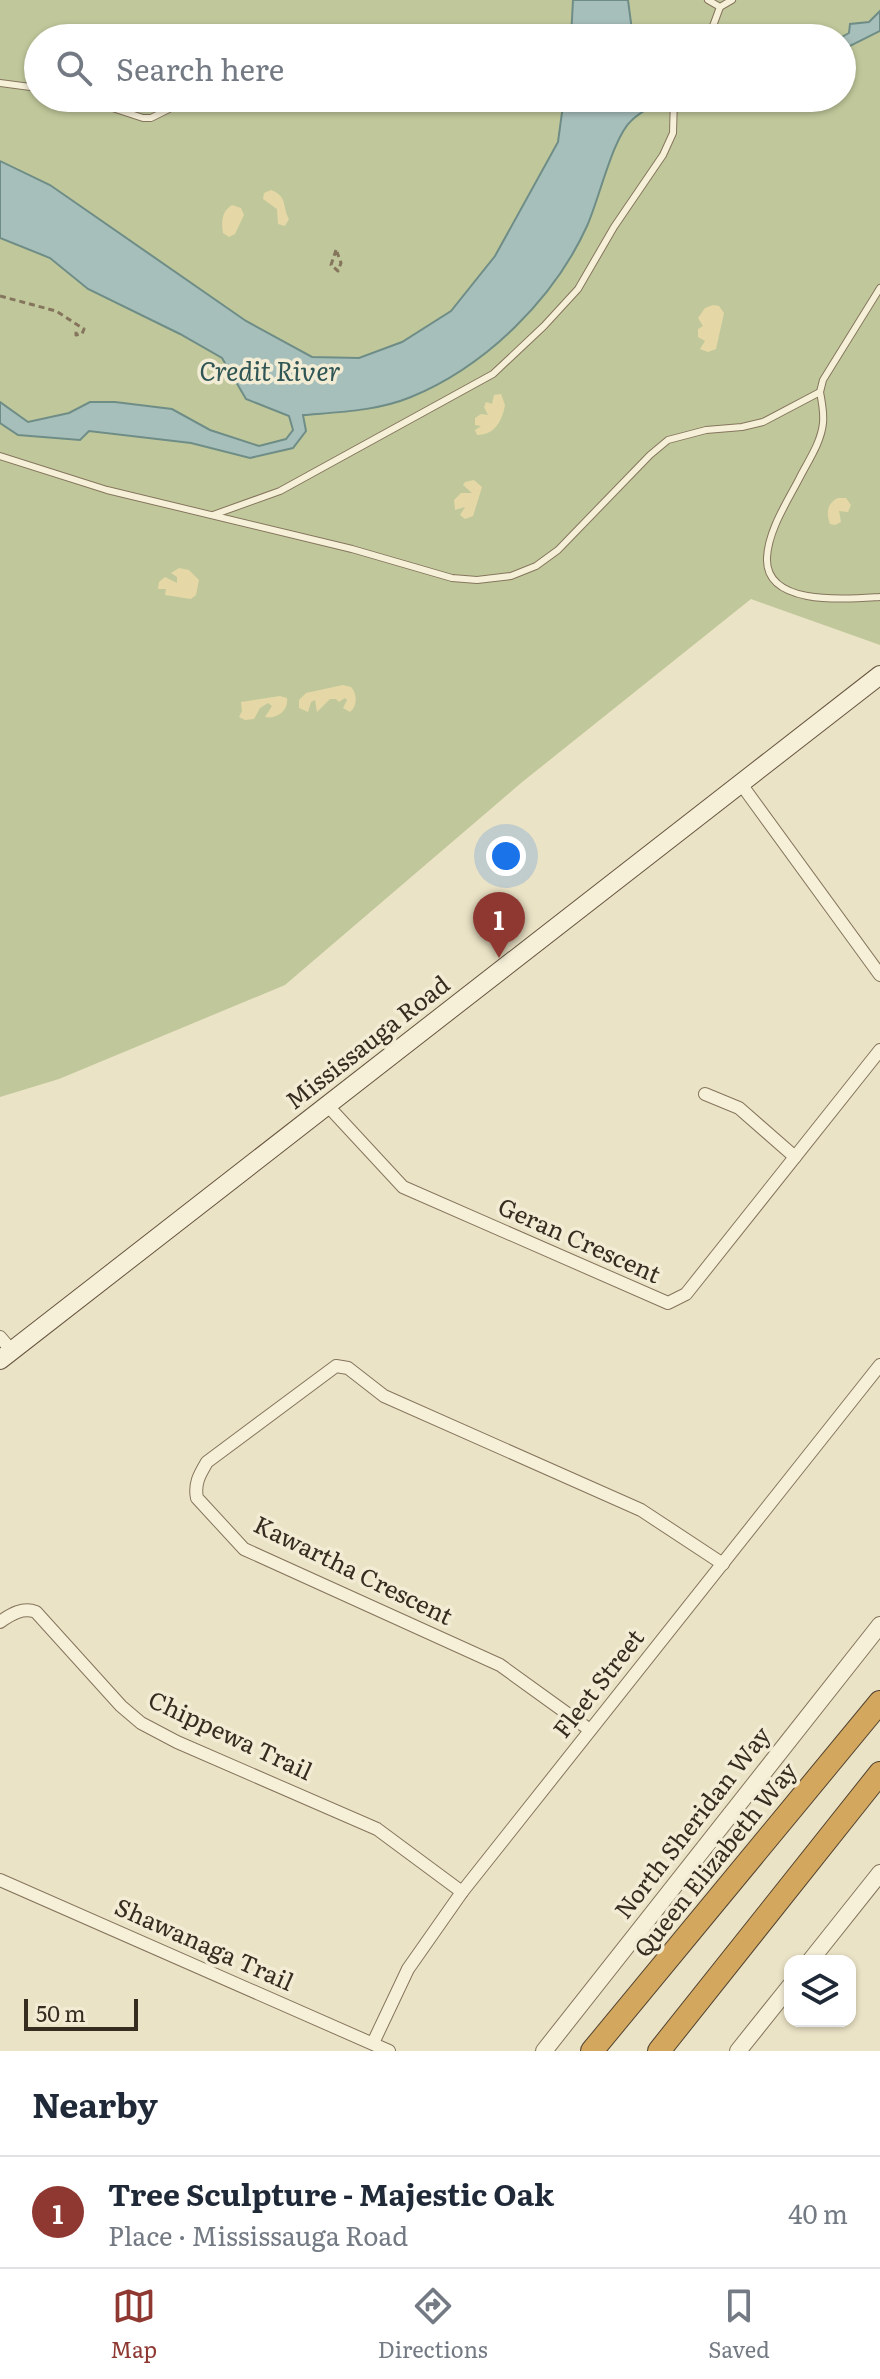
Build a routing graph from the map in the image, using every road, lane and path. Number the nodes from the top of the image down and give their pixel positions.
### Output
1 (708, 0) edge
2 (732, 0) edge
3 (720, 7) junction
4 (714, 24) edge
5 (0, 83) edge
6 (24, 86) edge
7 (125, 112) edge
8 (163, 112) edge
9 (674, 112) edge
10 (880, 288) edge
11 (0, 296) edge
12 (76, 330) dead end
13 (820, 392) junction
14 (0, 456) edge
15 (212, 515) junction
16 (880, 597) edge
17 (880, 675) edge
18 (741, 784) junction
19 (880, 975) edge
20 (880, 1050) edge
21 (705, 1094) dead end
22 (327, 1105) junction
23 (795, 1157) junction
24 (4, 1350) edge
25 (880, 1365) edge
26 (723, 1564) junction
27 (0, 1622) edge
28 (880, 1625) edge
29 (880, 1702) edge
30 (590, 1730) junction
31 (880, 1773) edge
32 (880, 1873) edge
33 (0, 1880) edge
34 (462, 1892) junction
35 (815, 1955) edge
36 (784, 1994) edge
37 (373, 2043) junction
38 (389, 2051) edge
39 (544, 2051) edge
40 (592, 2051) edge
41 (659, 2051) edge
42 (738, 2051) edge

1 - 3 lane
2 - 3 lane
3 - 4 lane
5 - 6 lane
7 - 8 lane
9 - 15 lane
10 - 13 lane
11 - 12 path
13 - 15 lane
13 - 16 lane
14 - 15 lane
17 - 18 main road, Mississauga Road
18 - 19 street
18 - 22 main road, Mississauga Road
20 - 23 street, Geran Crescent
21 - 23 street
22 - 23 street, Geran Crescent
22 - 24 main road, Mississauga Road
25 - 26 street, Fleet Street
26 - 30 street, Fleet Street
26 - 30 street, Kawartha Crescent
27 - 34 street, Chippewa Trail
28 - 39 street, North Sheridan Way
29 - 40 highway, Queen Elizabeth Way
30 - 34 street, Fleet Street
31 - 41 highway
32 - 35 street
33 - 37 street, Shawanaga Trail
34 - 37 street, Fleet Street
36 - 42 street
37 - 38 street, Shawanaga Trail

